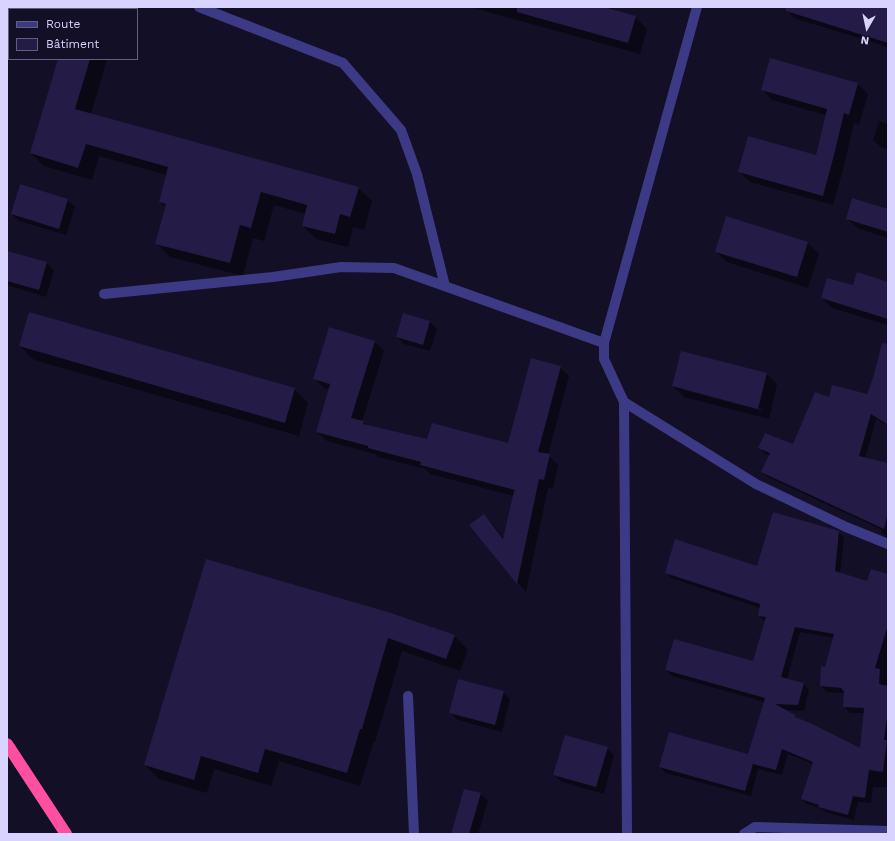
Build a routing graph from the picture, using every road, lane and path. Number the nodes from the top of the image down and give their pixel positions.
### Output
1 (199, 7) edge
2 (697, 7) edge
3 (445, 286) junction
4 (104, 294) dead end
5 (604, 343) junction
6 (624, 402) junction
7 (888, 544) edge
8 (408, 696) dead end
9 (7, 744) edge
10 (888, 831) edge
11 (66, 834) edge
12 (414, 834) edge
13 (627, 834) edge
14 (744, 834) edge

1 - 3 street
2 - 5 street
3 - 4 street
3 - 5 street
5 - 6 street
6 - 7 street
6 - 13 street
8 - 12 street
9 - 11 highway
10 - 14 street

